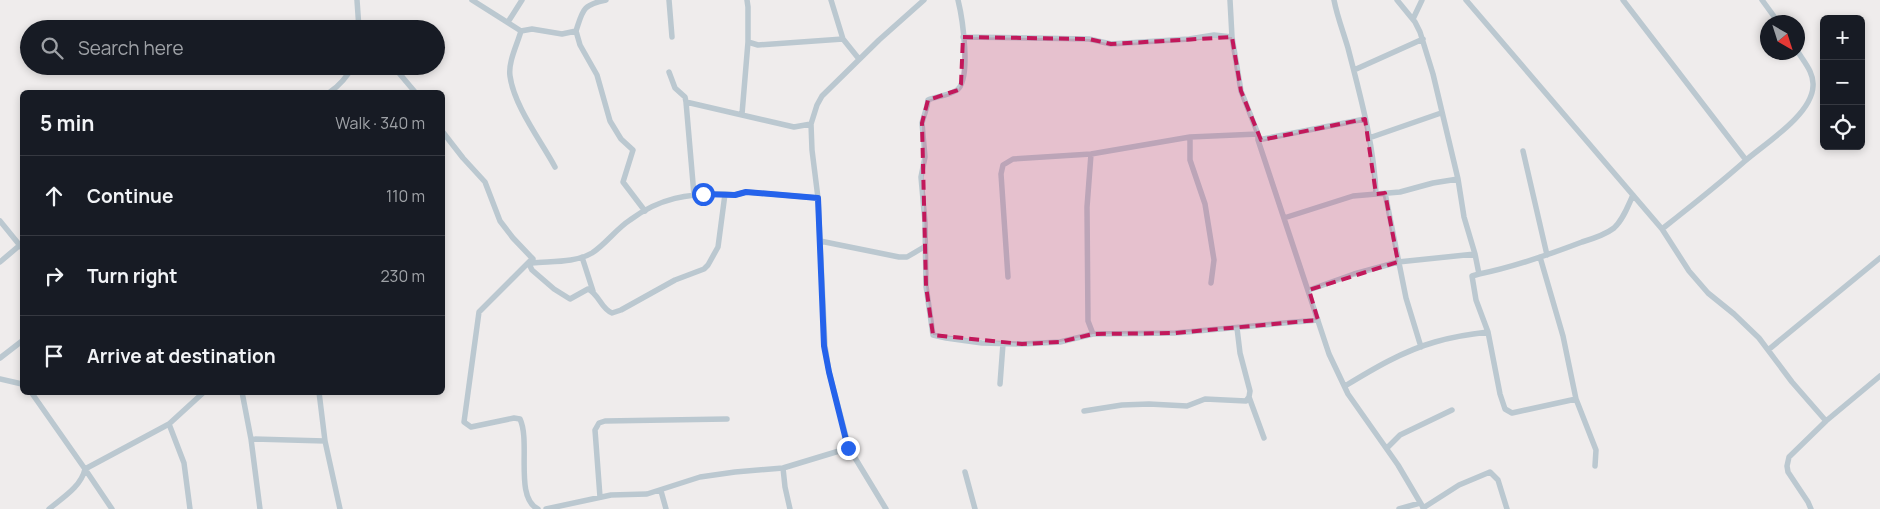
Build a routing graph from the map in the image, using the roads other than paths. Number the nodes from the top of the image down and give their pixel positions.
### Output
1 (357, 0) edge
2 (472, 0) edge
3 (522, 0) edge
4 (606, 0) edge
5 (669, 0) edge
6 (747, 0) edge
7 (831, 0) edge
8 (924, 0) edge
9 (958, 0) edge
10 (1230, 0) edge
11 (1334, 0) edge
12 (1397, 0) edge
13 (1422, 0) edge
14 (1466, 0) edge
15 (1623, 0) edge
16 (1762, 0) edge
17 (1773, 15) edge
18 (1413, 19) junction
19 (358, 20) edge
20 (508, 22) junction
21 (521, 31) junction
22 (576, 31) junction
23 (672, 37) dead end
24 (963, 37) junction
25 (1232, 37) junction
26 (843, 39) junction
27 (1422, 39) junction
28 (748, 42) junction
29 (859, 59) junction
30 (1803, 60) edge
31 (1354, 70) junction
32 (669, 72) dead end
33 (348, 75) edge
34 (401, 75) edge
35 (333, 90) edge
36 (413, 90) edge
37 (686, 102) junction
38 (1441, 113) junction
39 (742, 114) junction
40 (1365, 119) junction
41 (811, 124) junction
42 (445, 135) edge
43 (1190, 137) junction
44 (1258, 137) junction
45 (1369, 138) junction
46 (1523, 151) dead end
47 (1091, 154) junction
48 (1746, 160) junction
49 (555, 166) dead end
50 (1458, 179) junction
51 (1384, 193) junction
52 (725, 194) junction
53 (1376, 194) junction
54 (694, 195) junction
55 (1633, 195) junction
56 (818, 198) junction
57 (645, 210) junction
58 (1284, 218) junction
59 (0, 221) edge
60 (1662, 229) junction
61 (820, 241) junction
62 (20, 246) edge
63 (20, 248) edge
64 (924, 248) junction
65 (1475, 254) junction
66 (1547, 255) junction
67 (582, 257) junction
68 (1540, 257) junction
69 (1880, 258) edge
70 (532, 261) junction
71 (0, 262) edge
72 (1398, 262) junction
73 (1479, 274) junction
74 (1008, 278) dead end
75 (1211, 283) dead end
76 (1309, 290) junction
77 (593, 291) junction
78 (1318, 320) junction
79 (1237, 328) junction
80 (1488, 332) junction
81 (1093, 334) junction
82 (20, 343) edge
83 (1003, 344) junction
84 (1421, 347) junction
85 (1768, 350) junction
86 (0, 358) edge
87 (1880, 376) edge
88 (0, 379) edge
89 (20, 384) edge
90 (1000, 384) dead end
91 (1345, 386) junction
92 (34, 395) edge
93 (201, 395) edge
94 (243, 395) edge
95 (318, 395) edge
96 (1249, 398) junction
97 (1576, 399) junction
98 (1452, 410) dead end
99 (1084, 411) dead end
100 (727, 419) dead end
101 (1826, 422) junction
102 (169, 424) junction
103 (1264, 438) dead end
104 (251, 439) junction
105 (325, 441) junction
106 (848, 448) junction
107 (1387, 448) junction
108 (1595, 466) dead end
109 (783, 468) junction
110 (85, 469) junction
111 (965, 472) dead end
112 (661, 491) junction
113 (600, 497) junction
114 (1422, 506) edge
115 (533, 508) edge
116 (49, 509) edge
117 (112, 509) edge
118 (190, 509) edge
119 (260, 509) edge
120 (340, 509) edge
121 (546, 509) edge
122 (666, 509) edge
123 (790, 509) edge
124 (886, 509) edge
125 (975, 509) edge
126 (1399, 509) edge
127 (1507, 509) edge
128 (1811, 509) edge

1 - 19 street
2 - 20 street
3 - 20 street
4 - 22 street
5 - 23 street
6 - 28 street
7 - 26 street
8 - 29 street
9 - 24 street
10 - 25 street
11 - 31 street
12 - 18 street
13 - 18 street
14 - 55 street
15 - 48 street
16 - 17 street
18 - 27 street
20 - 21 street
21 - 22 street
21 - 49 street
22 - 57 street
24 - 25 street
24 - 64 street
25 - 44 street
26 - 28 street
26 - 29 street
27 - 31 street
27 - 38 street
28 - 39 street
29 - 41 street
30 - 48 street
31 - 40 street
32 - 37 street
33 - 35 street
34 - 36 street
37 - 39 street
37 - 54 street
38 - 45 street
38 - 50 street
39 - 41 street
40 - 44 street
40 - 45 street
41 - 56 street
42 - 70 street
43 - 44 street
43 - 47 street
43 - 75 street
44 - 58 street
45 - 53 street
46 - 66 street
47 - 74 street
47 - 81 street
48 - 60 street
50 - 51 street
50 - 65 street
51 - 53 street
51 - 72 street
52 - 54 street
52 - 56 street
52 - 77 street
53 - 58 street
54 - 57 street
55 - 60 street
55 - 66 street
56 - 61 street
57 - 67 street
58 - 76 street
59 - 62 street
60 - 85 street
61 - 64 street
61 - 106 street
63 - 71 street
64 - 83 street
65 - 72 street
65 - 73 street
66 - 68 street
67 - 70 street
67 - 77 street
68 - 73 street
68 - 97 street
69 - 85 street
70 - 77 street
70 - 115 street
72 - 76 street
72 - 84 street
73 - 80 street
76 - 78 street
78 - 79 street
78 - 91 street
79 - 81 street
79 - 96 street
80 - 84 street
80 - 97 street
81 - 83 street
82 - 86 street
83 - 90 street
84 - 91 street
85 - 101 street
87 - 101 street
88 - 89 street
91 - 107 street
92 - 110 street
93 - 102 street
94 - 104 street
95 - 105 street
96 - 99 street
96 - 103 street
97 - 108 street
98 - 107 street
100 - 113 street
101 - 128 street
102 - 110 street
102 - 118 street
104 - 105 street
104 - 119 street
105 - 120 street
106 - 109 street
106 - 124 street
107 - 114 street
109 - 112 street
109 - 123 street
110 - 116 street
110 - 117 street
111 - 125 street
112 - 113 street
112 - 122 street
113 - 121 street
114 - 126 street
114 - 127 street

